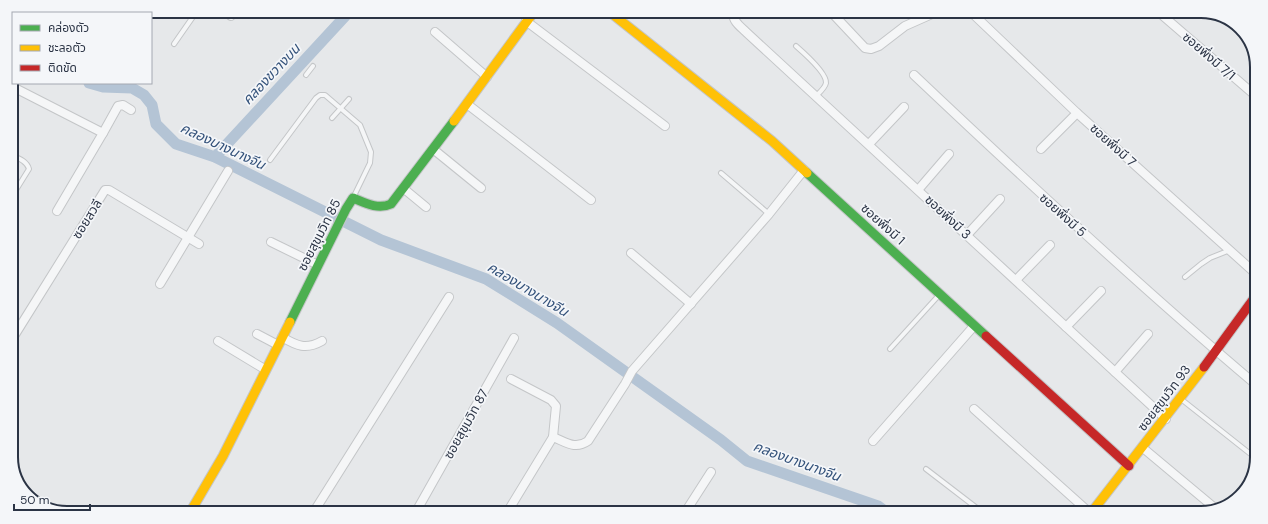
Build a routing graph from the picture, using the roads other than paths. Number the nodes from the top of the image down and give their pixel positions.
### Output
1 (193, 18) edge
2 (529, 18) edge
3 (617, 18) edge
4 (734, 18) edge
5 (837, 18) edge
6 (923, 18) edge
7 (977, 18) edge
8 (1165, 18) edge
9 (526, 21) junction
10 (435, 32) dead end
11 (174, 44) dead end
12 (796, 46) dead end
13 (313, 66) dead end
14 (306, 75) dead end
15 (914, 75) dead end
16 (487, 77) junction
17 (18, 90) edge
18 (1250, 92) edge
19 (816, 96) junction
20 (349, 100) dead end
21 (467, 104) junction
22 (904, 107) dead end
23 (341, 108) junction
24 (132, 110) dead end
25 (1076, 113) junction
26 (332, 118) dead end
27 (665, 126) dead end
28 (103, 133) junction
29 (869, 144) junction
30 (433, 148) junction
31 (1041, 149) dead end
32 (949, 154) dead end
33 (18, 158) edge
34 (270, 160) dead end
35 (804, 170) junction
36 (228, 171) dead end
37 (721, 173) dead end
38 (18, 187) edge
39 (403, 188) junction
40 (481, 188) dead end
41 (918, 190) junction
42 (353, 198) junction
43 (1000, 199) dead end
44 (591, 200) dead end
45 (426, 207) dead end
46 (57, 211) dead end
47 (769, 214) junction
48 (967, 235) junction
49 (187, 238) junction
50 (271, 242) dead end
51 (199, 244) dead end
52 (1050, 245) dead end
53 (1230, 250) junction
54 (631, 253) dead end
55 (318, 265) junction
56 (1250, 268) edge
57 (1185, 278) dead end
58 (1016, 280) junction
59 (160, 284) dead end
60 (1101, 291) dead end
61 (940, 294) junction
62 (448, 296) dead end
63 (691, 304) junction
64 (1250, 304) edge
65 (974, 326) junction
66 (1066, 327) junction
67 (18, 330) edge
68 (257, 334) dead end
69 (1148, 334) dead end
70 (514, 338) dead end
71 (218, 340) dead end
72 (280, 341) junction
73 (322, 341) dead end
74 (890, 349) dead end
75 (1216, 351) junction
76 (266, 370) junction
77 (1115, 372) junction
78 (511, 379) dead end
79 (1250, 380) edge
80 (1181, 398) junction
81 (974, 408) dead end
82 (1166, 419) junction
83 (553, 436) junction
84 (873, 441) dead end
85 (1143, 448) junction
86 (1250, 454) edge
87 (1128, 466) junction
88 (926, 469) dead end
89 (710, 472) dead end
90 (1211, 505) edge
91 (194, 506) edge
92 (317, 506) edge
93 (420, 506) edge
94 (510, 506) edge
95 (689, 506) edge
96 (974, 506) edge
97 (1083, 506) edge
98 (1097, 506) edge

1 - 11 lane
2 - 9 street, ซอยสุขุมวิท 85
3 - 35 street, ซอยพึ่งมี 1
4 - 19 street, ซอยพึ่งมี 3
5 - 6 street
7 - 25 street, ซอยพึ่งมี 7
8 - 18 street, ซอยพึ่งมี 7/1
9 - 16 street, ซอยสุขุมวิท 85
9 - 27 street
10 - 16 street
12 - 19 lane
13 - 14 lane
15 - 75 street, ซอยพึ่งมี 5
16 - 21 street, ซอยสุขุมวิท 85
17 - 28 street
19 - 29 street, ซอยพึ่งมี 3
20 - 23 lane
21 - 30 street, ซอยสุขุมวิท 85
21 - 44 street
22 - 29 street
23 - 26 lane
23 - 34 lane
23 - 42 lane
24 - 28 street
25 - 31 street
25 - 53 street, ซอยพึ่งมี 7
28 - 46 street
29 - 41 street, ซอยพึ่งมี 3
30 - 39 street, ซอยสุขุมวิท 85
30 - 40 street
32 - 41 street
33 - 38 lane
35 - 47 street
35 - 61 street, ซอยพึ่งมี 1
36 - 49 street
37 - 47 lane
39 - 42 street, ซอยสุขุมวิท 85
39 - 45 street
41 - 48 street, ซอยพึ่งมี 3
42 - 55 street, ซอยสุขุมวิท 85
43 - 48 street
47 - 63 street
48 - 58 street, ซอยพึ่งมี 3
49 - 51 street, ซอยสวลี
49 - 59 street
49 - 67 street, ซอยสวลี
50 - 55 street
52 - 58 street
53 - 56 street, ซอยพึ่งมี 7
53 - 57 lane
54 - 63 street
55 - 72 street, ซอยสุขุมวิท 85
58 - 66 street, ซอยพึ่งมี 3
60 - 66 street
61 - 65 street, ซอยพึ่งมี 1
61 - 74 lane
62 - 92 street
63 - 83 street
64 - 75 street, ซอยสุขุมวิท 93
65 - 84 street
65 - 87 street, ซอยพึ่งมี 1
66 - 77 street, ซอยพึ่งมี 3
68 - 72 street
69 - 77 street
70 - 93 street, ซอยสุขุมวิท 87
71 - 76 street
72 - 73 street
72 - 76 street, ซอยสุขุมวิท 85
75 - 79 street, ซอยพึ่งมี 5
75 - 80 street, ซอยสุขุมวิท 93
76 - 91 street, ซอยสุขุมวิท 85
77 - 82 street, ซอยพึ่งมี 3
78 - 83 street
80 - 82 street, ซอยสุขุมวิท 93
80 - 86 lane
81 - 97 street
82 - 85 street, ซอยสุขุมวิท 93
83 - 94 street
85 - 87 street, ซอยสุขุมวิท 93
85 - 90 street
87 - 98 street, ซอยสุขุมวิท 93
88 - 96 lane
89 - 95 street

